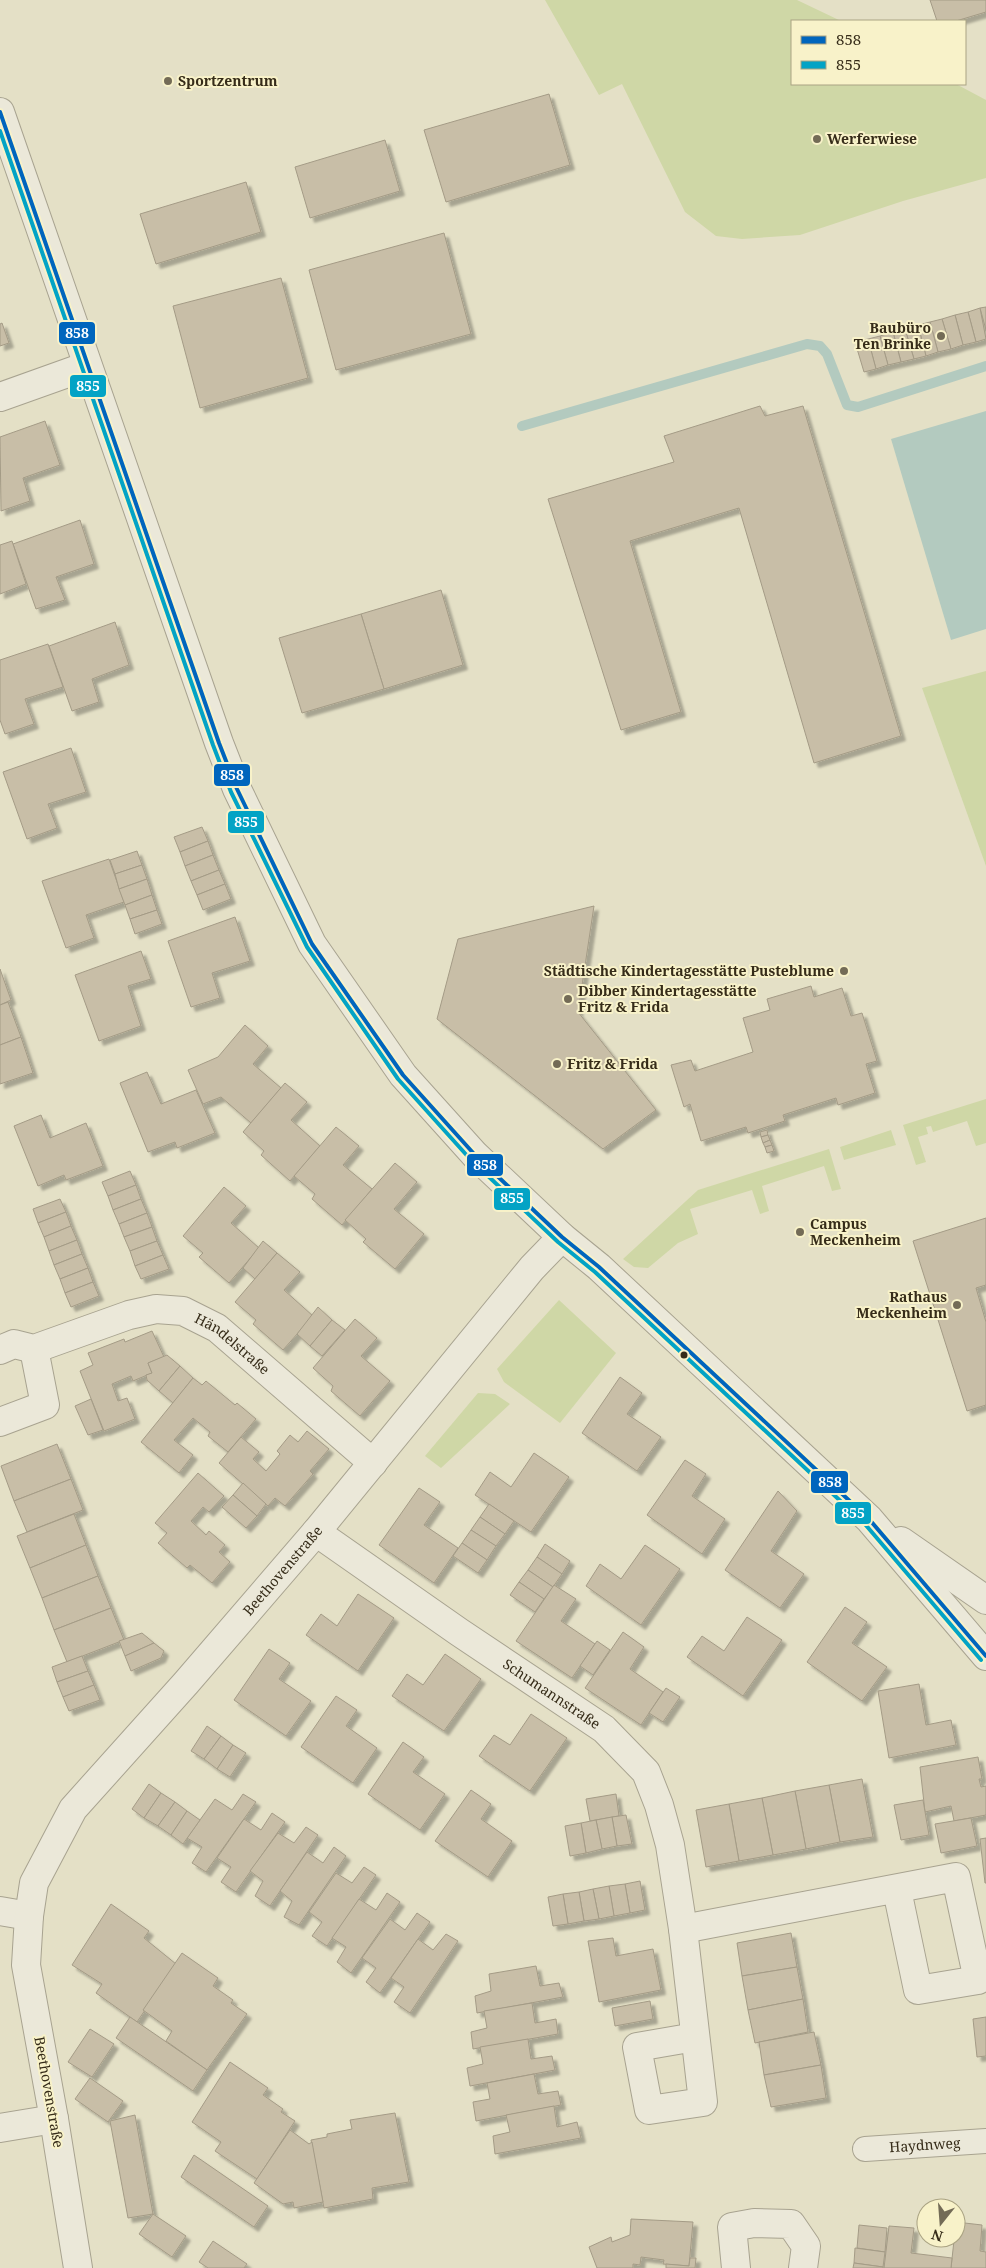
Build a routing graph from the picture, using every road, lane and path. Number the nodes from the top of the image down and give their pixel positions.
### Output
1 (0, 112) edge
2 (87, 366) junction
3 (0, 397) edge
4 (562, 1237) junction
5 (34, 1349) junction
6 (0, 1350) edge
7 (0, 1422) edge
8 (373, 1464) junction
9 (869, 1519) junction
10 (316, 1532) junction
11 (986, 1600) edge
12 (986, 1656) edge
13 (897, 1890) dead end
14 (0, 1911) edge
15 (29, 1916) junction
16 (683, 1929) junction
17 (694, 2037) dead end
18 (54, 2119) junction
19 (0, 2128) edge
20 (986, 2141) edge
21 (865, 2149) dead end
22 (78, 2268) edge
23 (736, 2268) edge
24 (803, 2268) edge

1 - 2 street
2 - 3 street
2 - 4 street
4 - 8 street, Beethovenstraße
4 - 9 street
5 - 6 street, Händelstraße
5 - 7 street
5 - 8 street, Händelstraße
8 - 10 street, Beethovenstraße
9 - 11 street
9 - 12 street
10 - 15 street, Beethovenstraße
10 - 16 street, Schumannstraße
13 - 16 street
14 - 15 street
15 - 18 street, Beethovenstraße
16 - 17 street, Schumannstraße
18 - 19 street
18 - 22 street, Beethovenstraße
20 - 21 street, Haydnweg
23 - 24 street

